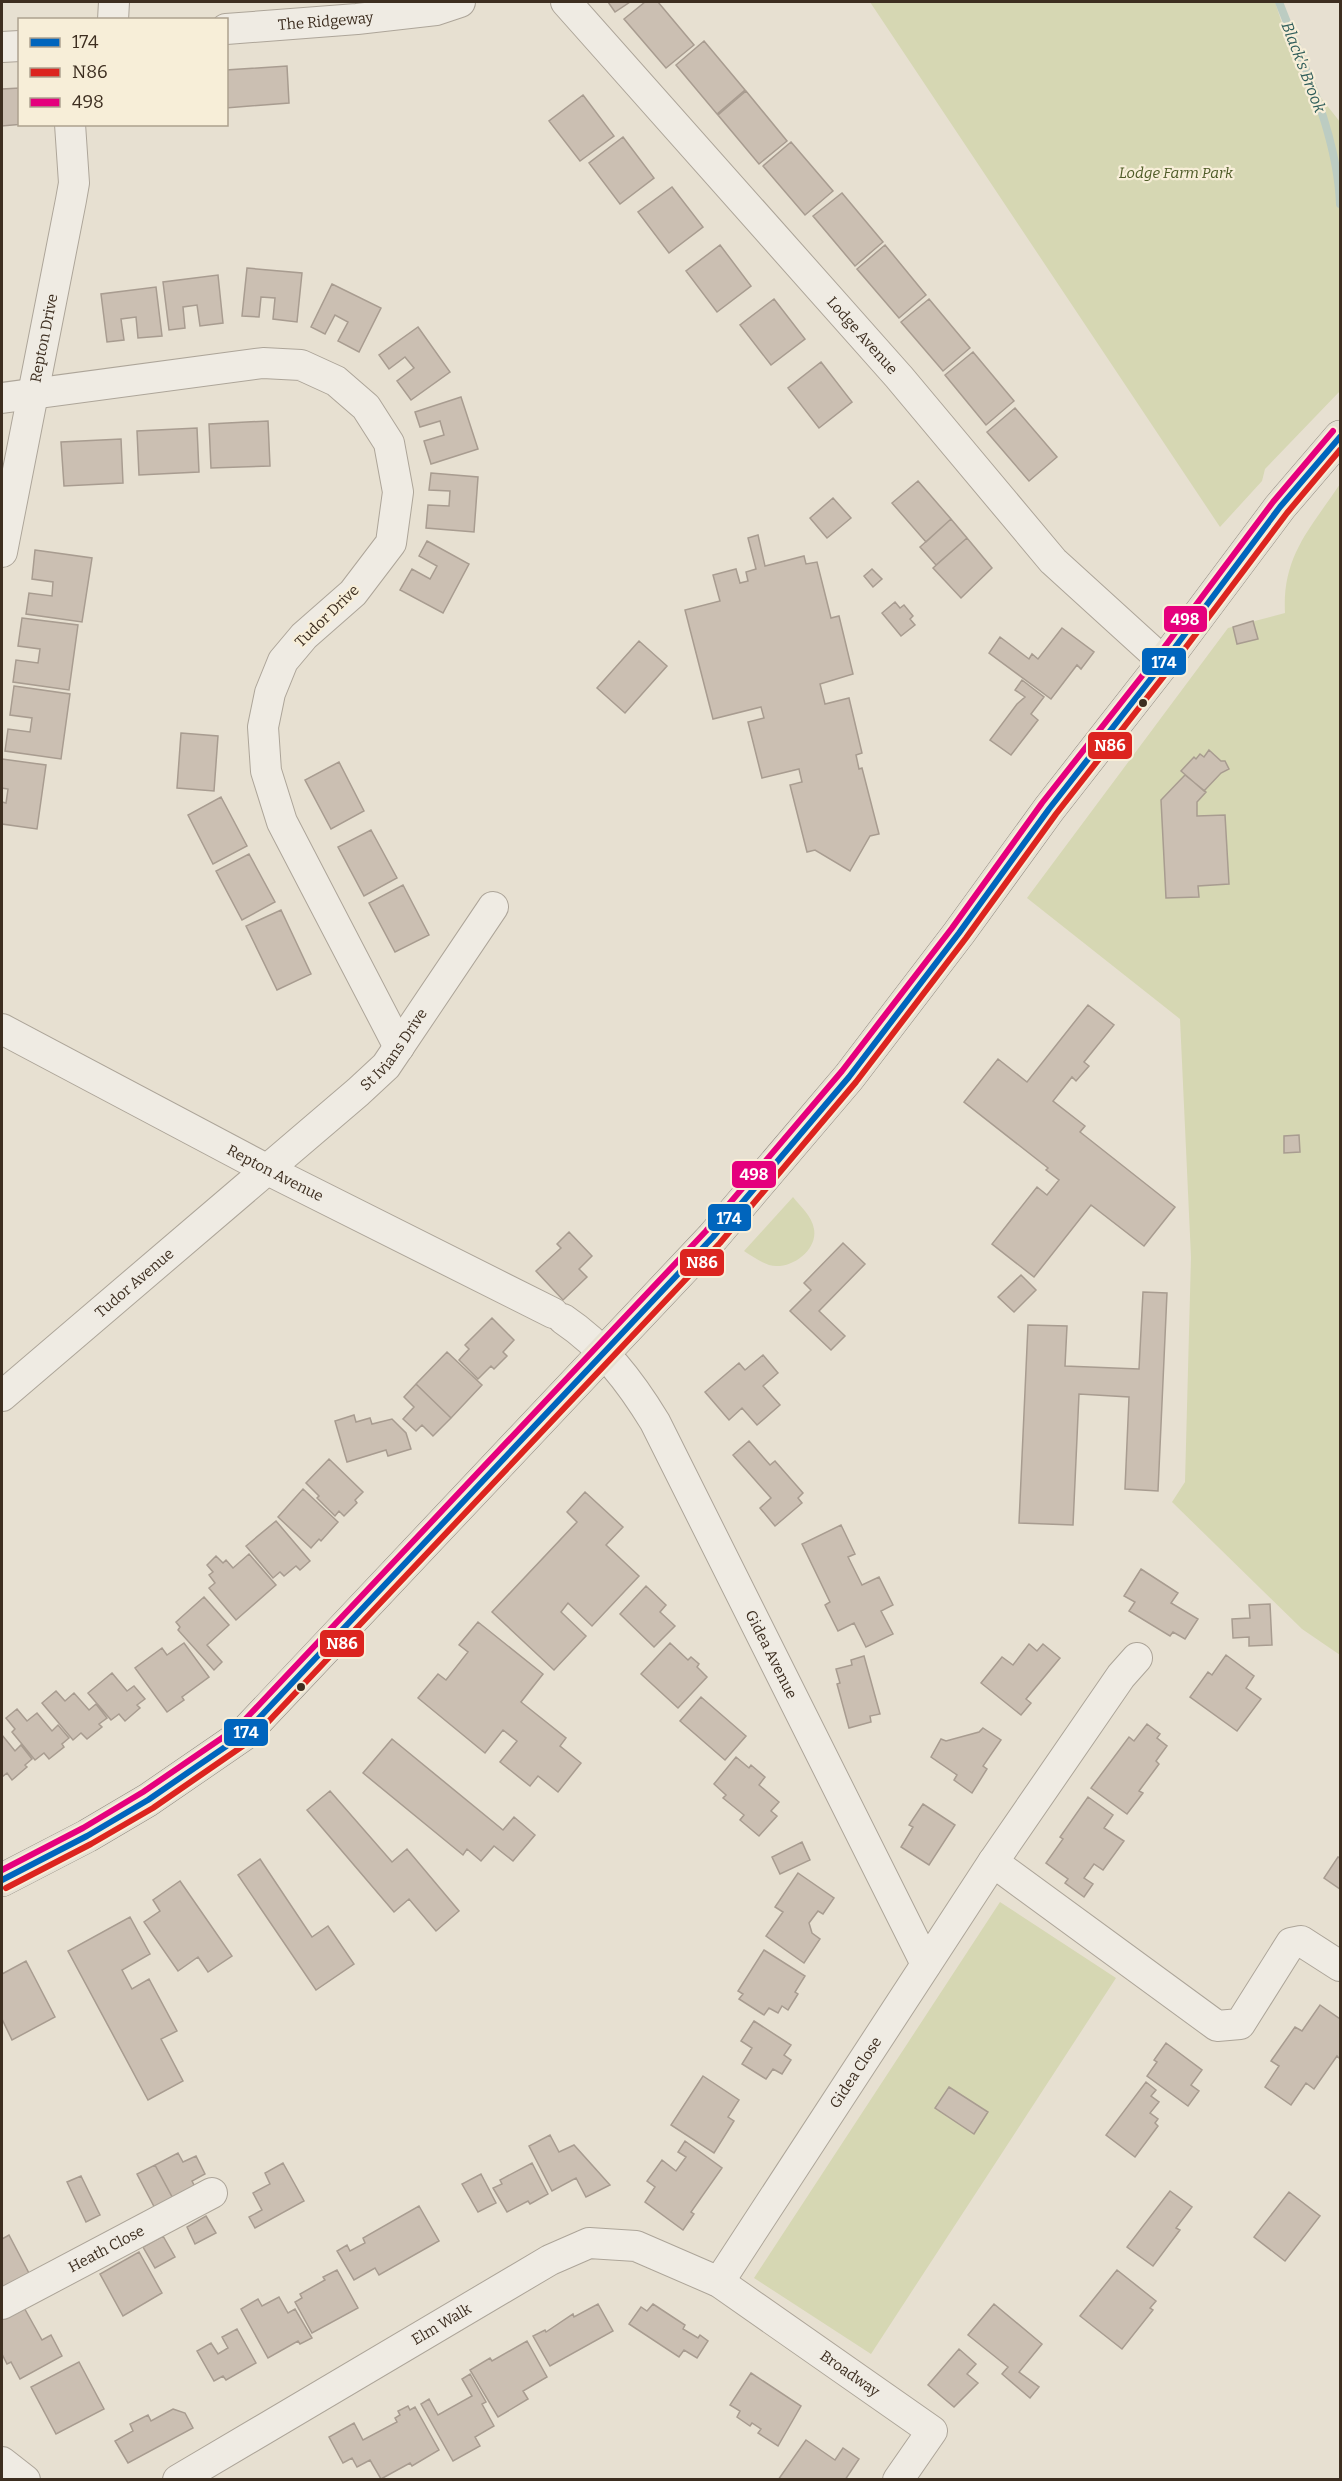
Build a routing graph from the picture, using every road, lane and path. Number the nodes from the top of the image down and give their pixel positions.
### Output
1 (114, 2) edge
2 (460, 2) edge
3 (566, 2) edge
4 (113, 18) edge
5 (228, 29) edge
6 (18, 46) edge
7 (2, 47) edge
8 (70, 126) edge
9 (32, 394) junction
10 (2, 398) edge
11 (1341, 437) edge
12 (2, 552) edge
13 (1164, 662) junction
14 (493, 907) dead end
15 (2, 1029) edge
16 (399, 1047) junction
17 (266, 1168) junction
18 (604, 1351) junction
19 (2, 1396) edge
20 (1137, 1658) dead end
21 (993, 1862) junction
22 (2, 1880) edge
23 (926, 1964) junction
24 (1341, 1966) edge
25 (212, 2193) dead end
26 (720, 2282) junction
27 (2, 2304) edge
28 (2, 2462) edge
29 (25, 2480) edge
30 (178, 2480) edge
31 (898, 2480) edge

1 - 4 street
2 - 5 street, The Ridgeway
3 - 13 street, Lodge Avenue
6 - 7 street
8 - 9 street, Repton Drive
9 - 10 street, Tudor Drive
9 - 12 street, Repton Drive
9 - 16 street, Tudor Drive
11 - 13 main road
13 - 18 main road
14 - 16 street, St Ivians Drive
15 - 17 street, Repton Avenue
16 - 17 street, St Ivians Drive
17 - 18 street, Repton Avenue
17 - 19 street, Tudor Avenue
18 - 22 main road
18 - 23 street, Gidea Avenue
20 - 21 street, Gidea Close
21 - 23 street, Gidea Close
21 - 24 street
23 - 26 street, Gidea Close
25 - 27 street, Heath Close
26 - 30 street, Elm Walk
26 - 31 street, Broadway
28 - 29 street

